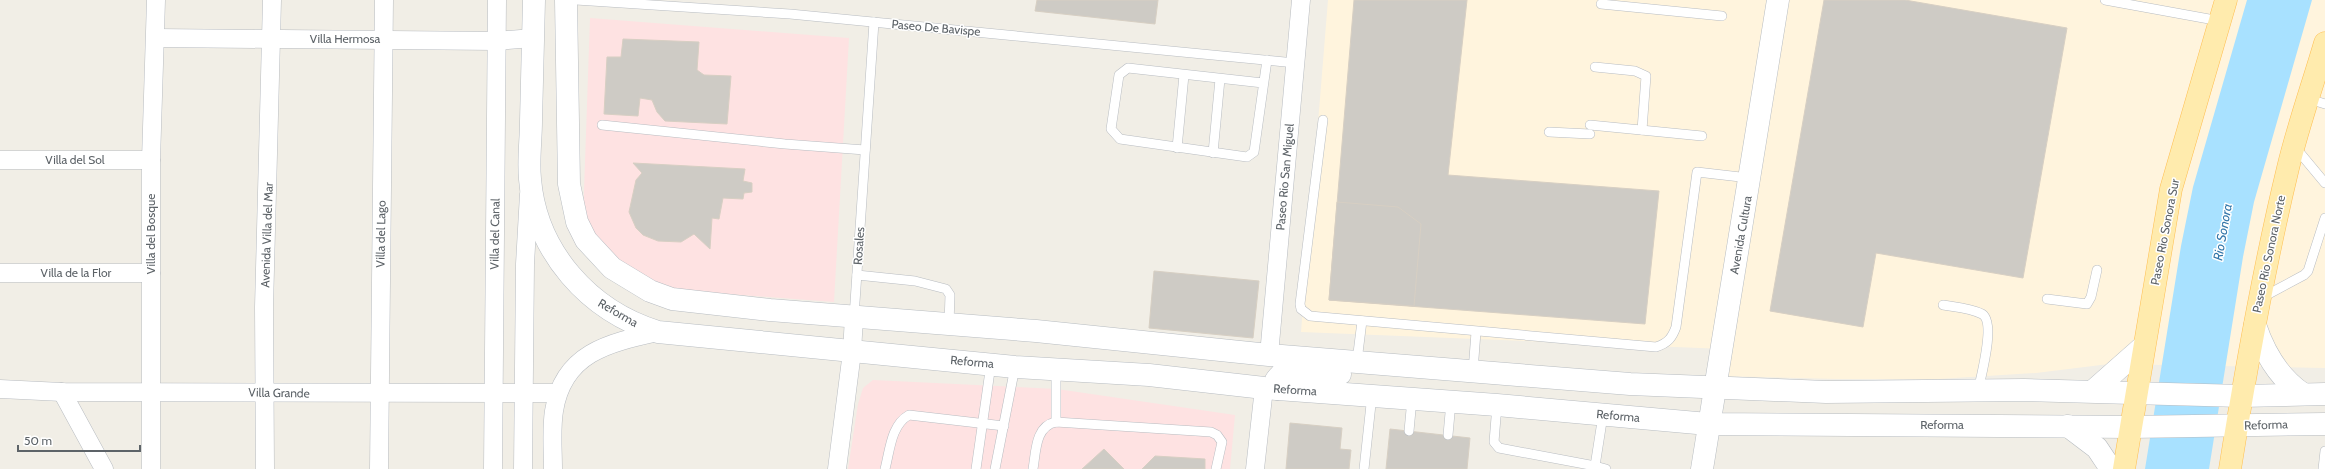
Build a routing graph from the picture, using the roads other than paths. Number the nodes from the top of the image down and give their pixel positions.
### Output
1 (156, 0) edge
2 (272, 0) edge
3 (384, 0) edge
4 (497, 0) edge
5 (534, 0) edge
6 (566, 0) edge
7 (576, 0) edge
8 (1301, 0) edge
9 (1778, 0) edge
10 (2105, 0) edge
11 (2226, 0) edge
12 (1601, 4) dead end
13 (1722, 16) dead end
14 (874, 22) junction
15 (2220, 22) junction
16 (156, 38) junction
17 (534, 38) junction
18 (272, 39) junction
19 (384, 39) junction
20 (496, 41) junction
21 (2325, 43) edge
22 (1267, 60) junction
23 (1295, 63) junction
24 (1595, 67) dead end
25 (1184, 75) junction
26 (1220, 79) junction
27 (1263, 83) junction
28 (2317, 102) edge
29 (1323, 120) dead end
30 (602, 125) dead end
31 (1642, 130) junction
32 (1549, 132) dead end
33 (1702, 136) dead end
34 (2294, 146) junction
35 (1177, 148) junction
36 (865, 150) junction
37 (1213, 153) junction
38 (0, 160) edge
39 (151, 160) junction
40 (1750, 178) junction
41 (530, 179) junction
42 (2325, 183) edge
43 (2325, 218) edge
44 (2097, 270) dead end
45 (0, 273) edge
46 (151, 273) junction
47 (857, 275) junction
48 (2046, 299) dead end
49 (2258, 300) junction
50 (1943, 306) dead end
51 (854, 317) junction
52 (1362, 321) junction
53 (950, 325) junction
54 (2254, 325) junction
55 (658, 332) junction
56 (1476, 332) junction
57 (2144, 346) junction
58 (852, 352) junction
59 (1259, 354) junction
60 (1367, 362) junction
61 (991, 364) junction
62 (1015, 367) junction
63 (1056, 369) junction
64 (1473, 371) junction
65 (1149, 375) junction
66 (1271, 388) junction
67 (1714, 388) junction
68 (0, 389) edge
69 (1978, 391) junction
70 (2093, 391) junction
71 (62, 392) junction
72 (150, 392) junction
73 (266, 392) junction
74 (2144, 392) junction
75 (523, 393) junction
76 (558, 393) junction
77 (379, 394) junction
78 (493, 394) junction
79 (2303, 394) junction
80 (2325, 394) edge
81 (1372, 395) junction
82 (2234, 395) junction
83 (1412, 399) junction
84 (1451, 402) junction
85 (1497, 405) junction
86 (1603, 415) junction
87 (1056, 422) junction
88 (983, 423) junction
89 (1708, 424) junction
90 (2325, 424) edge
91 (1004, 426) junction
92 (2068, 426) junction
93 (2230, 426) junction
94 (2139, 427) junction
95 (1409, 431) dead end
96 (1448, 435) dead end
97 (2325, 451) edge
98 (1595, 466) junction
99 (104, 469) edge
100 (151, 469) edge
101 (265, 469) edge
102 (379, 469) edge
103 (493, 469) edge
104 (523, 469) edge
105 (553, 469) edge
106 (837, 469) edge
107 (886, 469) edge
108 (976, 469) edge
109 (994, 469) edge
110 (1033, 469) edge
111 (1216, 469) edge
112 (1255, 469) edge
113 (1364, 469) edge
114 (1606, 469) edge
115 (1702, 469) edge
116 (2111, 469) edge
117 (2124, 469) edge
118 (2230, 469) edge
119 (2322, 469) edge

1 - 16 street, Villa del Bosque
2 - 18 street, Avenida Villa del Mar
3 - 19 street, Villa del Lago
4 - 20 street, Villa del Canal
5 - 17 main road, Reforma
6 - 51 main road
7 - 14 lane, Paseo De Bavispe
8 - 23 street, Paseo Rio San Miguel
9 - 40 main road, Avenida Cultura
10 - 15 lane
11 - 15 main road, Paseo Rio Sonora Sur
12 - 13 lane
14 - 22 lane, Paseo De Bavispe
14 - 36 lane, Rosales
15 - 57 main road, Paseo Rio Sonora Sur
16 - 18 street, Villa Hermosa
16 - 39 street, Villa del Bosque
17 - 20 street, Villa Hermosa
17 - 41 main road, Reforma
18 - 19 street, Villa Hermosa
18 - 73 street, Avenida Villa del Mar
19 - 20 street, Villa Hermosa
19 - 77 street, Villa del Lago
20 - 78 street, Villa del Canal
21 - 28 main road, Paseo Rio Sonora Norte
22 - 23 lane, Paseo De Bavispe
22 - 27 lane
23 - 59 street, Paseo Rio San Miguel
24 - 31 lane
25 - 26 lane
25 - 35 lane
25 - 35 lane
26 - 27 lane
26 - 37 lane
27 - 37 lane
28 - 34 main road, Paseo Rio Sonora Norte
29 - 52 lane
30 - 36 lane
31 - 32 lane
31 - 33 lane
34 - 42 lane
34 - 49 main road, Paseo Rio Sonora Norte
35 - 37 lane
36 - 47 lane, Rosales
38 - 39 street, Villa del Sol
39 - 46 street, Villa del Bosque
40 - 56 lane
40 - 67 main road, Avenida Cultura
41 - 55 main road, Reforma
41 - 75 street
43 - 49 lane
44 - 48 lane
45 - 46 street, Villa de la Flor
46 - 72 street, Villa del Bosque
47 - 51 lane, Rosales
47 - 53 lane
49 - 54 main road, Paseo Rio Sonora Norte
50 - 69 lane
51 - 53 main road
51 - 58 street, Rosales
52 - 56 lane
52 - 60 lane
53 - 59 main road
54 - 79 main road
54 - 82 main road, Paseo Rio Sonora Norte
55 - 58 main road, Reforma
55 - 76 street
56 - 64 lane
57 - 70 main road
57 - 74 main road, Paseo Rio Sonora Sur
58 - 61 main road, Reforma
58 - 106 street, Rosales
59 - 60 main road
59 - 65 main road
60 - 64 main road
60 - 66 main road
61 - 62 main road, Reforma
61 - 88 lane
62 - 63 main road, Reforma
62 - 91 lane
63 - 65 main road, Reforma
63 - 87 lane
64 - 67 main road
65 - 66 main road, Reforma
66 - 81 main road, Reforma
66 - 112 street
67 - 69 main road
67 - 89 main road, Avenida Cultura
68 - 71 street, Villa Grande
69 - 70 main road
70 - 74 main road
71 - 72 street, Villa Grande
71 - 99 street
72 - 73 street, Villa Grande
72 - 100 street, Villa del Bosque
73 - 77 street, Villa Grande
73 - 101 street, Avenida Villa del Mar
74 - 82 main road
74 - 94 main road, Paseo Rio Sonora Sur
75 - 76 street, Villa Grande
75 - 78 street, Villa Grande
75 - 104 street
76 - 105 street
77 - 78 street, Villa Grande
77 - 102 street, Villa del Lago
78 - 103 street, Villa del Canal
79 - 80 main road
79 - 82 main road
81 - 83 main road, Reforma
81 - 113 lane
82 - 93 main road, Paseo Rio Sonora Norte
83 - 84 main road, Reforma
83 - 95 lane
84 - 85 main road, Reforma
84 - 96 lane
85 - 86 main road, Reforma
85 - 98 lane
86 - 89 main road, Reforma
86 - 98 lane
87 - 110 lane
87 - 111 lane
88 - 91 lane
88 - 107 lane
88 - 108 lane
89 - 92 main road, Reforma
89 - 115 main road, Avenida Cultura
90 - 93 main road, Reforma
91 - 109 lane
92 - 94 main road, Reforma
92 - 116 main road
93 - 94 main road, Reforma
93 - 118 main road, Paseo Rio Sonora Norte
94 - 117 main road, Paseo Rio Sonora Sur
97 - 119 lane
98 - 114 lane

